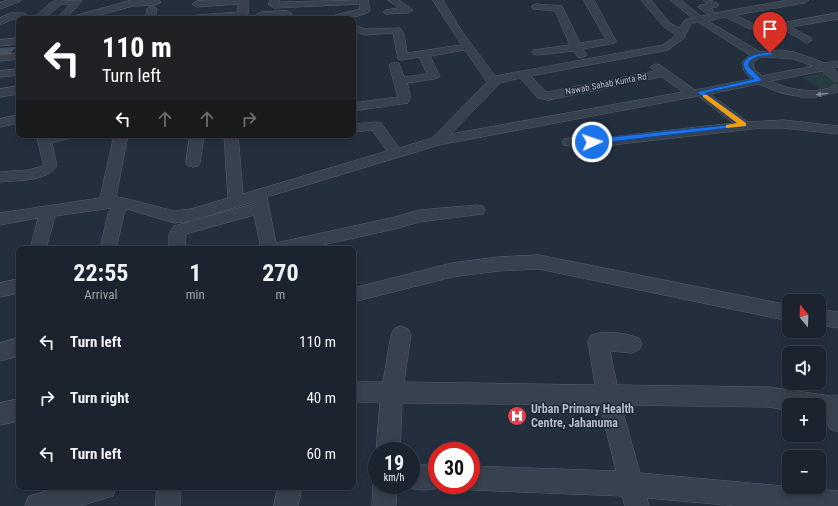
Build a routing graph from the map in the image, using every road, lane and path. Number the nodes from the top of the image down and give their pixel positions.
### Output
1 (16, 0) edge
2 (61, 0) edge
3 (243, 0) edge
4 (275, 0) edge
5 (351, 0) edge
6 (393, 0) edge
7 (589, 0) edge
8 (646, 0) edge
9 (675, 0) edge
10 (708, 0) edge
11 (198, 2) edge
12 (323, 3) junction
13 (738, 3) dead end
14 (115, 4) edge
15 (291, 4) junction
16 (440, 4) edge
17 (801, 5) edge
18 (0, 6) edge
19 (536, 7) dead end
20 (430, 9) dead end
21 (153, 10) edge
22 (748, 10) junction
23 (388, 12) dead end
24 (726, 14) junction
25 (261, 15) dead end
26 (41, 16) edge
27 (64, 16) edge
28 (82, 16) edge
29 (198, 16) edge
30 (225, 16) edge
31 (286, 16) edge
32 (337, 16) edge
33 (346, 16) edge
34 (715, 16) junction
35 (838, 16) edge
36 (16, 17) edge
37 (378, 17) dead end
38 (699, 19) junction
39 (818, 20) junction
40 (16, 21) edge
41 (0, 22) edge
42 (750, 26) dead end
43 (356, 29) edge
44 (0, 30) edge
45 (396, 30) junction
46 (682, 34) junction
47 (16, 41) edge
48 (541, 42) dead end
49 (0, 43) edge
50 (467, 47) junction
51 (576, 47) junction
52 (548, 51) junction
53 (537, 52) dead end
54 (424, 54) junction
55 (638, 54) junction
56 (758, 54) junction
57 (16, 56) edge
58 (0, 58) edge
59 (602, 59) junction
60 (587, 62) junction
61 (838, 64) edge
62 (396, 65) dead end
63 (824, 67) junction
64 (556, 68) junction
65 (16, 72) edge
66 (664, 73) junction
67 (0, 74) edge
68 (522, 74) junction
69 (838, 79) edge
70 (628, 80) junction
71 (759, 80) junction
72 (400, 81) junction
73 (494, 83) junction
74 (838, 88) edge
75 (16, 90) edge
76 (580, 90) junction
77 (0, 93) edge
78 (697, 93) junction
79 (356, 107) edge
80 (371, 110) dead end
81 (16, 120) edge
82 (0, 123) edge
83 (744, 125) junction
84 (376, 126) junction
85 (356, 128) edge
86 (838, 130) edge
87 (44, 138) edge
88 (120, 138) edge
89 (197, 138) edge
90 (231, 138) edge
91 (437, 141) junction
92 (569, 142) dead end
93 (396, 154) junction
94 (193, 163) dead end
95 (0, 177) edge
96 (236, 201) junction
97 (260, 201) junction
98 (107, 202) junction
99 (124, 204) junction
100 (477, 210) dead end
101 (48, 211) junction
102 (0, 219) edge
103 (39, 246) edge
104 (109, 246) edge
105 (177, 246) edge
106 (268, 246) edge
107 (290, 246) edge
108 (16, 287) edge
109 (0, 290) edge
110 (356, 294) edge
111 (782, 312) edge
112 (826, 318) edge
113 (838, 320) edge
114 (401, 335) dead end
115 (632, 344) dead end
116 (16, 348) edge
117 (0, 352) edge
118 (356, 392) edge
119 (392, 392) junction
120 (608, 396) junction
121 (16, 411) edge
122 (836, 411) edge
123 (0, 414) edge
124 (389, 442) edge
125 (480, 479) edge
126 (93, 490) edge
127 (169, 490) edge
128 (289, 490) edge
129 (385, 494) edge
130 (635, 495) edge
131 (838, 503) edge
132 (37, 506) edge
133 (168, 506) edge
134 (286, 506) edge
135 (384, 506) edge

1 - 18 street
2 - 26 street
2 - 27 street
3 - 11 street
3 - 30 street
4 - 15 street
5 - 12 street
5 - 33 street
6 - 23 street
7 - 51 street
8 - 46 street
9 - 38 street
10 - 34 street
11 - 29 street
12 - 15 street
12 - 32 street
13 - 22 street
14 - 21 street
14 - 28 street
15 - 31 street
16 - 20 street
16 - 50 street
17 - 22 street
17 - 39 street
19 - 51 street
22 - 24 street
24 - 34 street
24 - 42 street
25 - 31 street
34 - 38 street
35 - 39 street
36 - 41 street
37 - 45 street
38 - 46 street
38 - 56 street
39 - 39 street
40 - 44 street
43 - 45 street
45 - 54 street
46 - 55 street
47 - 49 street
48 - 52 street
50 - 54 street
50 - 73 street
51 - 52 street
51 - 60 street
52 - 53 street
54 - 72 street
55 - 59 street
55 - 66 street
56 - 63 street
56 - 71 street
57 - 58 street
59 - 60 street
59 - 70 street
60 - 64 street
61 - 63 street
62 - 72 street
63 - 69 street
63 - 71 street
64 - 68 street
64 - 76 street
65 - 67 street
66 - 70 street, Nawab Sahab Kunta Rd
66 - 78 street
68 - 73 street
68 - 76 street, Nawab Sahab Kunta Rd
70 - 76 street, Nawab Sahab Kunta Rd
74 -> 71 street
71 - 78 street
72 - 79 street
73 - 91 street
75 - 77 street
78 - 83 street
78 - 91 street
80 - 84 street
81 - 82 street
83 - 86 street
83 - 92 street
84 - 85 street
84 - 93 street
87 - 95 street
88 - 98 street
89 - 94 street
90 - 96 street
91 - 93 street
93 - 97 street
96 - 97 street
96 - 99 street
97 - 105 street
97 - 106 street
98 - 99 street
98 - 101 street
99 - 104 street
100 - 107 street
101 - 102 street
101 - 103 street
108 - 109 street
110 - 111 street
112 - 113 street
114 - 119 street
115 - 120 street
116 - 117 street
118 - 119 street
119 - 120 street
119 - 124 street
120 - 122 street
120 - 130 street
121 - 123 street
125 - 130 street
126 - 132 street
127 - 133 street
128 - 134 street
129 - 135 street
130 - 131 street

